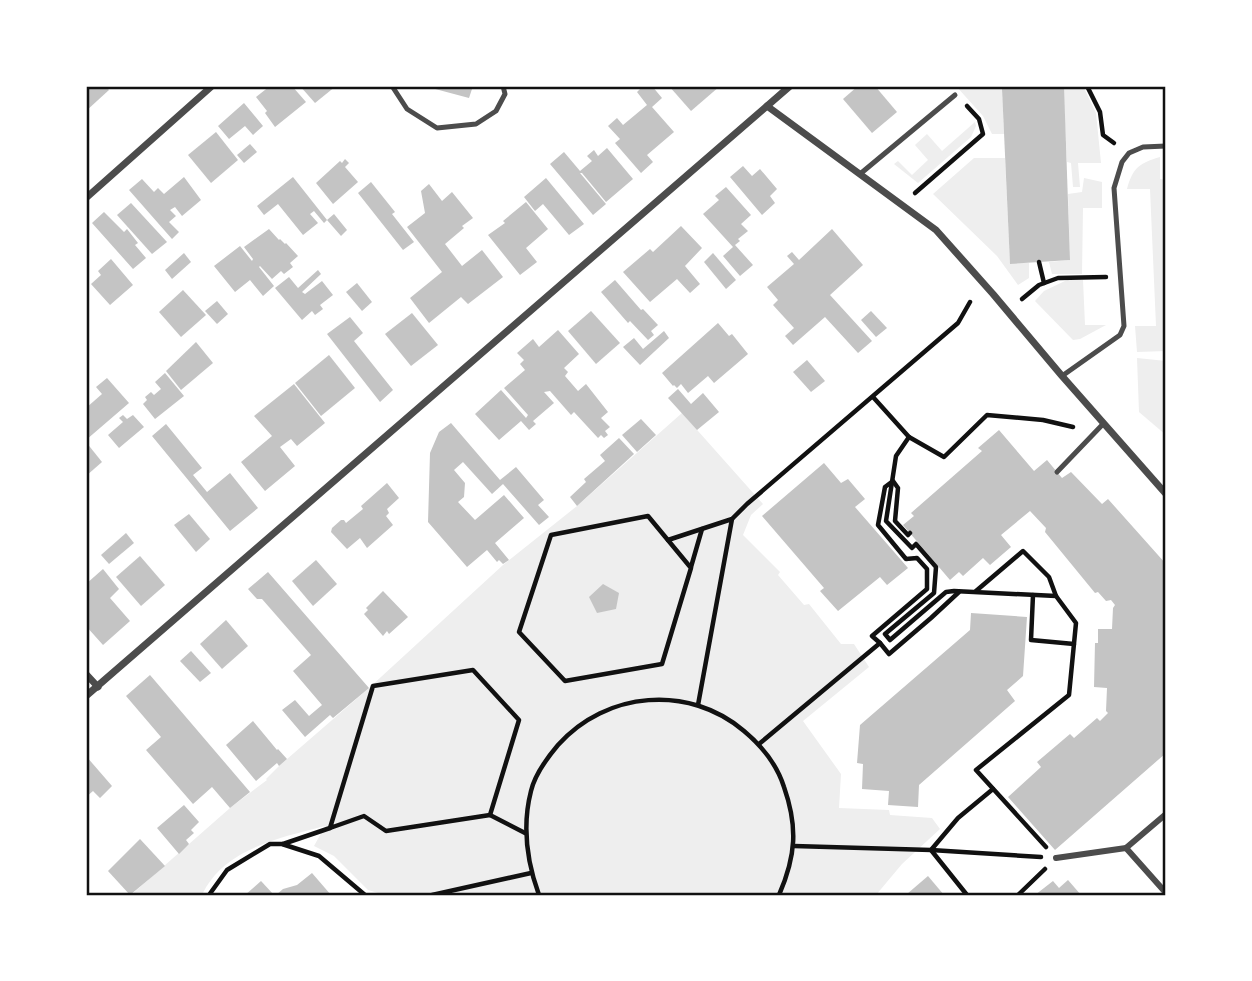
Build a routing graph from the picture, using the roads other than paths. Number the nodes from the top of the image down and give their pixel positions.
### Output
1 (212, 86) edge
2 (392, 86) edge
3 (503, 86) edge
4 (790, 86) edge
5 (955, 95) dead end
6 (767, 106) junction
7 (1166, 146) edge
8 (860, 174) junction
9 (86, 198) edge
10 (1062, 376) junction
11 (1104, 423) junction
12 (1057, 472) dead end
13 (1166, 494) edge
14 (86, 674) edge
15 (98, 687) junction
16 (86, 696) edge
17 (1166, 814) edge
18 (1126, 848) junction
19 (1056, 858) road end
20 (1166, 893) edge

1 - 9 street
2 - 3 lane
4 - 6 street
5 - 8 lane
6 - 8 street
6 - 15 street
7 - 10 lane
8 - 10 street
10 - 11 street
11 - 12 lane
11 - 13 street
14 - 15 street
15 - 16 street
17 - 18 street
18 - 19 street
18 - 20 street

